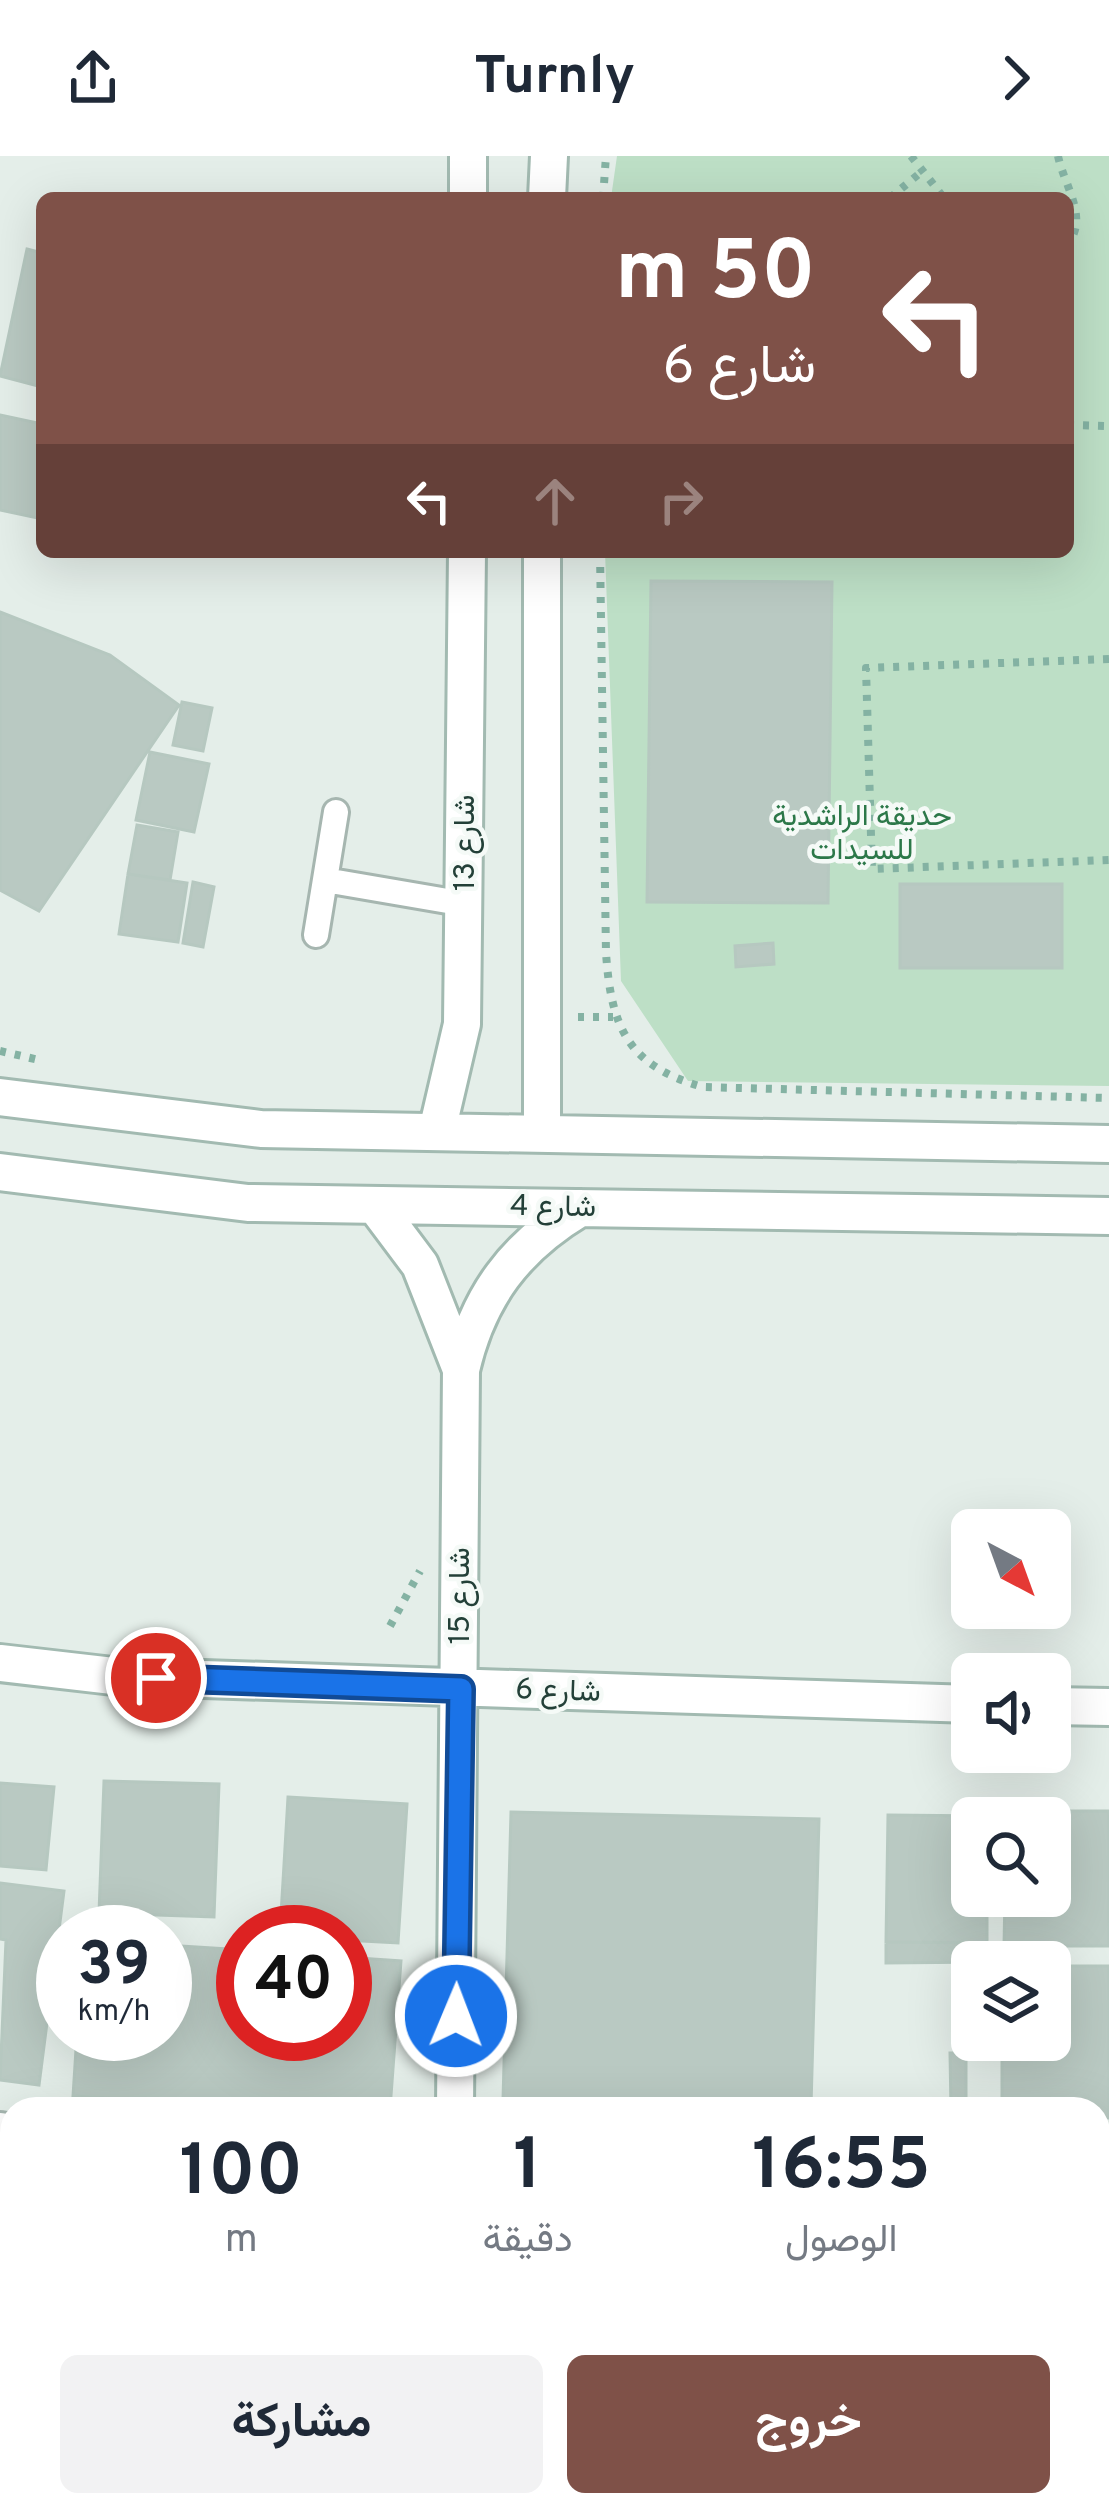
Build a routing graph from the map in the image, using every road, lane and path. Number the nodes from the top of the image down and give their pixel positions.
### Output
1 (468, 156) edge
2 (549, 156) edge
3 (606, 156) edge
4 (910, 156) edge
5 (1058, 156) edge
6 (920, 173) junction
7 (468, 192) edge
8 (547, 192) edge
9 (603, 192) edge
10 (897, 192) edge
11 (938, 192) edge
12 (1070, 192) edge
13 (1074, 206) edge
14 (1074, 234) edge
15 (1074, 425) edge
16 (1109, 426) edge
17 (466, 558) edge
18 (542, 558) edge
19 (599, 558) edge
20 (1109, 659) edge
21 (336, 812) dead end
22 (1109, 860) edge
23 (325, 880) junction
24 (465, 904) junction
25 (316, 935) dead end
26 (0, 1051) edge
27 (58, 1064) dead end
28 (0, 1097) edge
29 (1109, 1098) edge
30 (437, 1131) junction
31 (542, 1134) junction
32 (1109, 1144) edge
33 (0, 1172) edge
34 (375, 1205) junction
35 (580, 1208) junction
36 (1109, 1216) edge
37 (460, 1370) junction
38 (426, 1556) dead end
39 (390, 1626) dead end
40 (0, 1663) edge
41 (461, 1689) junction
42 (951, 1703) edge
43 (1071, 1707) edge
44 (1109, 1708) edge
45 (454, 2097) edge

1 - 7 street
2 - 8 street
3 - 9 path
4 - 6 path
5 - 12 path
6 - 10 path
6 - 11 path
13 - 14 path
15 - 16 path
17 - 24 street, شارع 13
18 - 31 street
19 - 29 path
20 - 22 path
21 - 23 lane
23 - 24 lane
23 - 25 lane
24 - 30 street, شارع 13
26 - 27 path
28 - 30 street
30 - 31 street
31 - 32 street
33 - 34 street, شارع 4
34 - 35 street, شارع 4
34 - 37 street, شارع 15
35 - 36 street, شارع 4
35 - 37 street, شارع 15
37 - 41 street, شارع 15
38 - 39 path
40 - 41 street, شارع 6
41 - 42 street, شارع 6
41 - 45 street, شارع 15
43 - 44 street

